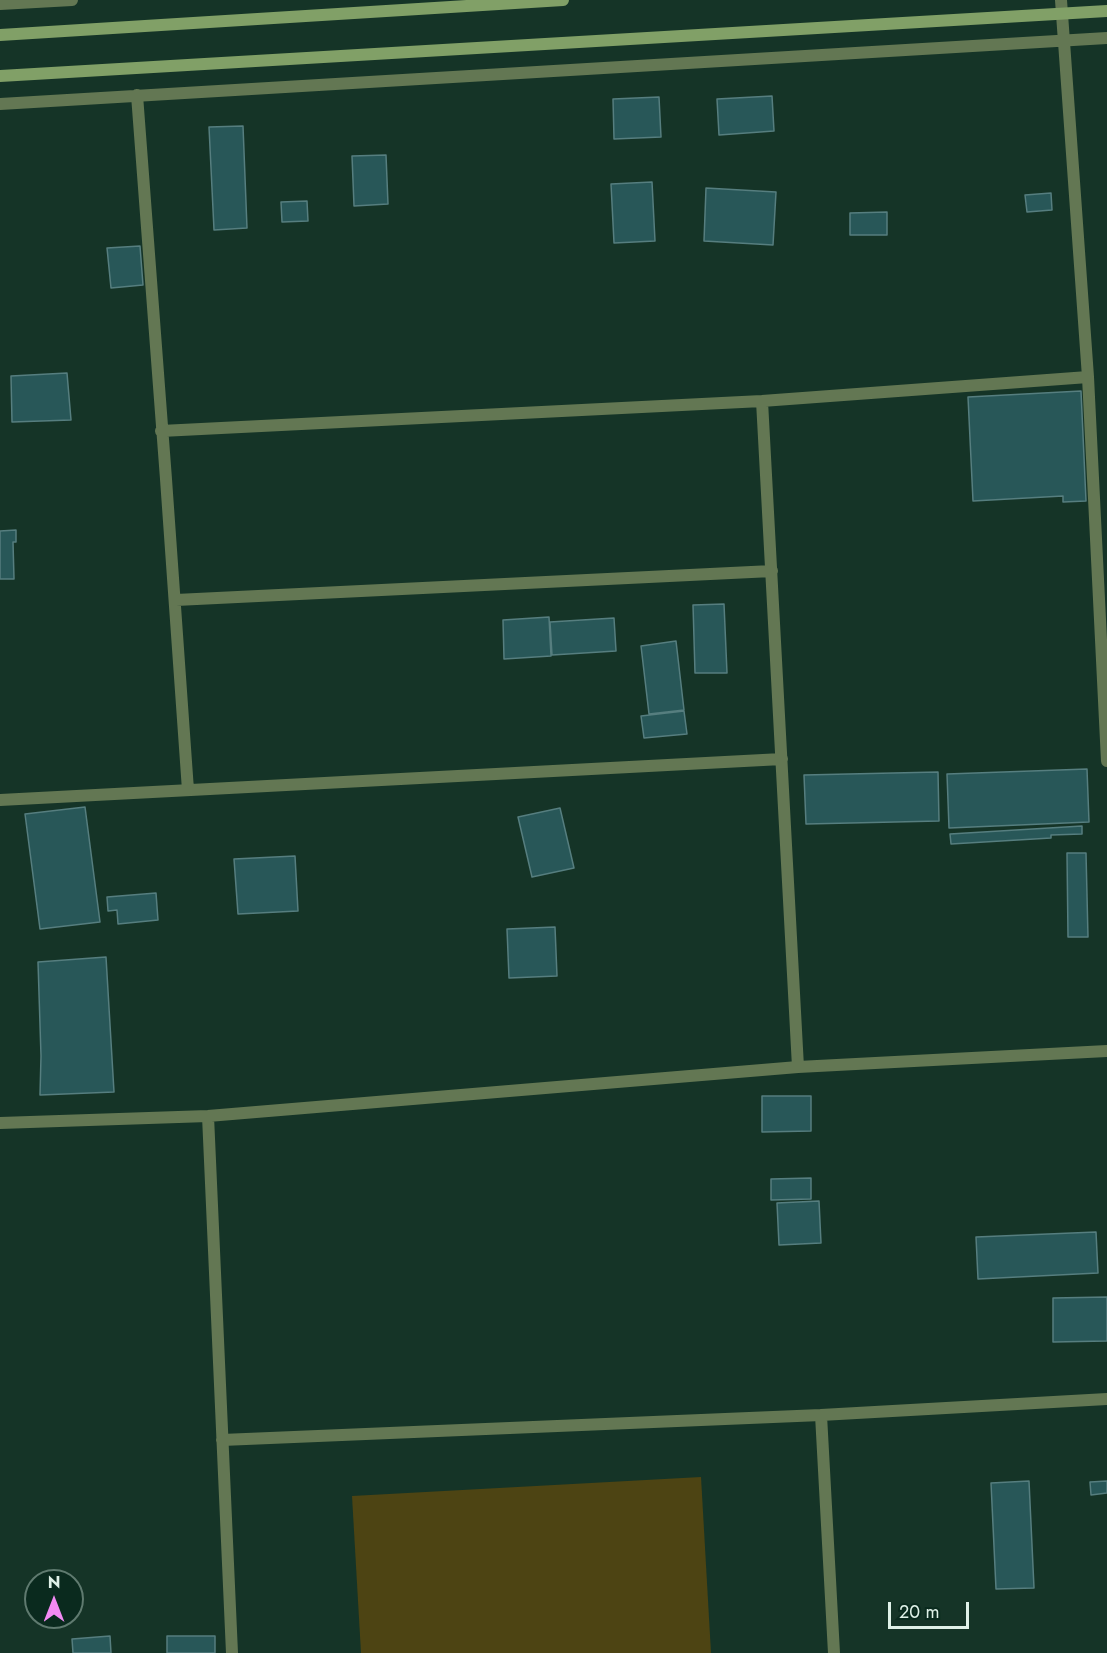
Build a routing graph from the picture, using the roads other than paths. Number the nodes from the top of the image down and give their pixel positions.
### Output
1 (72, 0) edge
2 (563, 0) edge
3 (1061, 0) edge
4 (0, 4) edge
5 (1107, 11) edge
6 (1061, 14) junction
7 (0, 35) edge
8 (1107, 38) edge
9 (1064, 40) junction
10 (0, 76) edge
11 (137, 95) junction
12 (0, 104) edge
13 (1088, 377) junction
14 (762, 401) junction
15 (161, 431) junction
16 (772, 571) junction
17 (176, 600) junction
18 (1106, 745) edge
19 (782, 759) junction
20 (1107, 761) edge
21 (188, 790) junction
22 (0, 800) edge
23 (1107, 1051) edge
24 (798, 1067) junction
25 (207, 1116) junction
26 (0, 1123) edge
27 (1107, 1399) edge
28 (821, 1415) junction
29 (222, 1440) junction
30 (232, 1653) edge
31 (834, 1653) edge

1 - 4 street
2 - 7 main road
3 - 6 street
5 - 6 main road
6 - 9 street
6 - 10 main road
8 - 9 street
9 - 11 street
9 - 13 street
11 - 12 street
11 - 15 street
13 - 14 street
13 - 18 street
14 - 15 street
14 - 16 street
15 - 17 street
16 - 17 street
16 - 19 street
17 - 21 street
18 - 20 street
19 - 21 street
19 - 24 street
21 - 22 street
23 - 24 street
24 - 25 street
25 - 26 street
25 - 29 street
27 - 28 street
28 - 29 street
28 - 31 street
29 - 30 street

